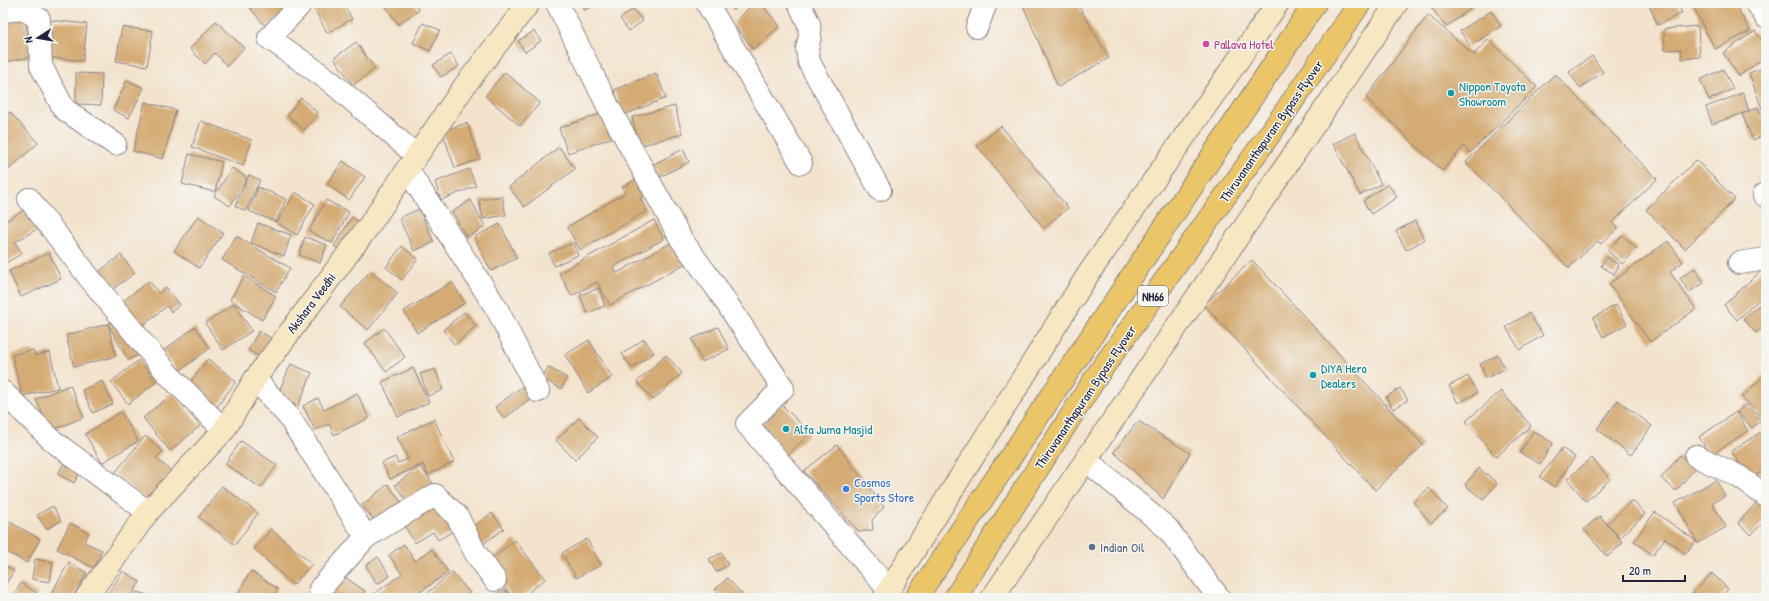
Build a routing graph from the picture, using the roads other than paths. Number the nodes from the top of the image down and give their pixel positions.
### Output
1 (297, 3) edge
2 (529, 3) edge
3 (557, 3) edge
4 (707, 3) edge
5 (799, 3) edge
6 (986, 3) edge
7 (1278, 3) edge
8 (1314, 3) edge
9 (1360, 3) edge
10 (1397, 3) edge
11 (1757, 3) edge
12 (3, 10) edge
13 (1766, 17) edge
14 (977, 27) dead end
15 (115, 144) dead end
16 (411, 162) junction
17 (801, 163) dead end
18 (880, 190) dead end
19 (29, 199) dead end
20 (1766, 259) edge
21 (1739, 263) dead end
22 (255, 379) junction
23 (538, 391) dead end
24 (3, 392) edge
25 (224, 430) junction
26 (1696, 456) dead end
27 (1086, 460) junction
28 (1766, 496) edge
29 (148, 512) junction
30 (366, 537) junction
31 (495, 580) dead end
32 (886, 594) edge
33 (86, 598) edge
34 (321, 598) edge
35 (916, 598) edge
36 (955, 598) edge
37 (992, 598) edge
38 (1219, 598) edge

1 - 16 street
2 - 16 street, Akshara Veedhi
3 - 32 street
4 - 17 street
5 - 18 street
6 - 14 street
7 - 32 street
8 - 35 highway, NH66
9 - 36 highway, Thiruvananthapuram Bypass Flyover / NH66
10 - 27 street
11 - 13 street
12 - 15 street
16 - 22 street, Akshara Veedhi
16 - 23 street
19 - 25 street
20 - 21 street
22 - 25 street, Akshara Veedhi
22 - 30 street
24 - 29 street
25 - 29 street, Akshara Veedhi
26 - 28 street
27 - 37 street
27 - 38 street
29 - 33 street, Akshara Veedhi
30 - 31 street
30 - 34 street

